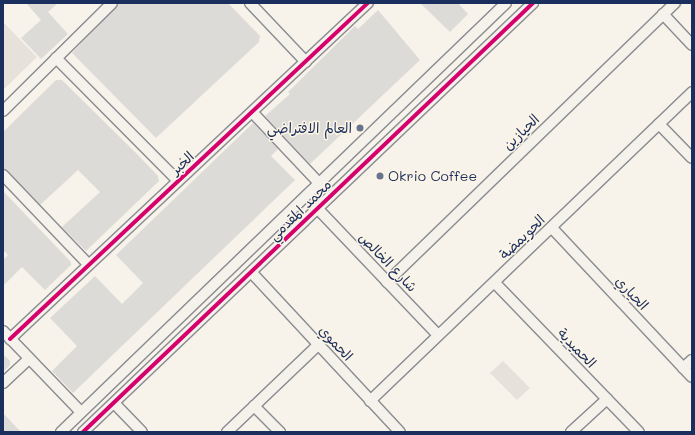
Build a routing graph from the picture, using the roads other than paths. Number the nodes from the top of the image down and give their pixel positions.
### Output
1 (112, 3) edge
2 (250, 3) edge
3 (368, 3) edge
4 (506, 3) edge
5 (533, 3) edge
6 (676, 3) edge
7 (663, 14) junction
8 (692, 45) edge
9 (56, 58) junction
10 (306, 62) junction
11 (692, 92) edge
12 (3, 111) edge
13 (253, 113) junction
14 (659, 124) junction
15 (692, 158) edge
16 (3, 175) edge
17 (178, 181) junction
18 (320, 184) junction
19 (317, 208) junction
20 (292, 212) junction
21 (302, 222) junction
22 (552, 228) junction
23 (88, 264) junction
24 (252, 273) junction
25 (387, 282) junction
26 (495, 283) junction
27 (7, 335) edge
28 (438, 335) junction
29 (318, 345) junction
30 (29, 359) junction
31 (692, 360) edge
32 (683, 368) junction
33 (692, 377) edge
34 (3, 383) edge
35 (607, 398) junction
36 (370, 400) junction
37 (114, 403) junction
38 (254, 406) junction
39 (81, 412) junction
40 (61, 432) edge
41 (83, 432) edge
42 (142, 432) edge
43 (227, 432) edge
44 (280, 432) edge
45 (400, 432) edge
46 (571, 432) edge
47 (639, 432) edge

1 - 9 street
2 - 10 street
3 - 10 street, الخبر
4 - 18 street, محمد المقدمي
5 - 19 street, محمد المقدمي
6 - 7 street, الحيازين
7 - 8 street
7 - 25 street, الحيازين
9 - 12 street
9 - 17 street
10 - 13 street, الخبر
11 - 14 street, الحويمضة
13 - 17 street, الخبر
13 - 18 street
14 - 15 street
14 - 22 street, الحويمضة
16 - 23 street
17 - 23 street, الخبر
18 - 20 street, محمد المقدمي
19 - 21 street, محمد المقدمي
19 - 25 street, شارع الخالص
20 - 21 street
20 - 39 street, محمد المقدمي
21 - 24 street, محمد المقدمي
22 - 26 street, الحويمضة
22 - 32 street, الحياري
23 - 27 street, الخبر
24 - 29 street, الحموي
24 - 37 street, محمد المقدمي
25 - 28 street, شارع الخالص
26 - 28 street, الحويمضة
26 - 35 street, الحميدية
27 - 30 street
28 - 36 street, الحويمضة
29 - 36 street, الحموي
29 - 38 street
30 - 34 street
30 - 39 street
31 - 32 street
32 - 33 street, الحياري
35 - 46 street
35 - 47 street, الحميدية
36 - 45 street, الحموي
37 - 41 street, محمد المقدمي
37 - 42 street
38 - 43 street
38 - 44 street
39 - 40 street, محمد المقدمي

